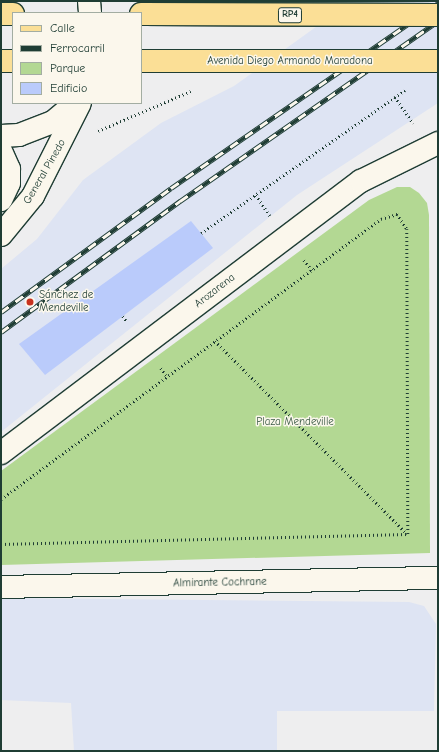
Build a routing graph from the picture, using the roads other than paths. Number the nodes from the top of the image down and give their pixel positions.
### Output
1 (89, 1) edge
2 (90, 12) edge
3 (1, 14) edge
4 (12, 14) edge
5 (142, 14) edge
6 (438, 15) edge
7 (1, 61) edge
8 (12, 61) edge
9 (142, 61) edge
10 (438, 61) edge
11 (75, 104) edge
12 (79, 104) edge
13 (1, 136) edge
14 (438, 143) edge
15 (1, 151) edge
16 (1, 200) edge
17 (1, 235) edge
18 (1, 453) edge
19 (438, 578) edge
20 (1, 588) edge

1 - 2 street
3 - 4 main road
5 - 6 main road, RP4, bridge
7 - 8 main road
9 - 10 main road, Avenida Diego Armando Maradona, bridge
11 - 13 street
12 - 17 street, General Pinedo
14 - 18 street, Arozarena
15 - 16 street
19 - 20 street, Almirante Cochrane

